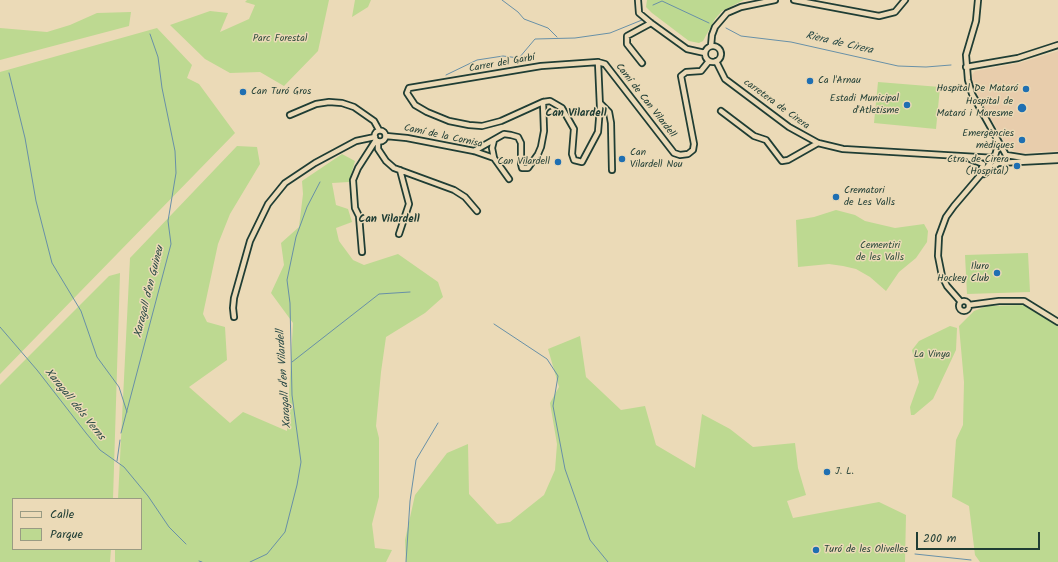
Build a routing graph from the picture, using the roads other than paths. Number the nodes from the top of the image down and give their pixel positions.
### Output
1 (638, 0) edge
2 (775, 0) edge
3 (794, 0) edge
4 (905, 0) edge
5 (978, 0) edge
6 (651, 23) junction
7 (1058, 45) edge
8 (711, 46) junction
9 (705, 53) junction
10 (709, 60) junction
11 (716, 61) junction
12 (598, 62) junction
13 (642, 63) dead end
14 (966, 67) junction
15 (543, 102) junction
16 (600, 103) junction
17 (721, 112) dead end
18 (290, 116) dead end
19 (380, 130) junction
20 (996, 135) junction
21 (386, 136) junction
22 (376, 139) junction
23 (494, 140) junction
24 (818, 143) junction
25 (474, 151) junction
26 (1006, 154) junction
27 (957, 156) junction
28 (1058, 156) edge
29 (995, 157) junction
30 (494, 158) junction
31 (1058, 160) edge
32 (1005, 162) junction
33 (998, 164) junction
34 (400, 170) junction
35 (612, 170) dead end
36 (509, 179) dead end
37 (977, 180) junction
38 (477, 211) dead end
39 (399, 234) dead end
40 (362, 252) dead end
41 (961, 302) junction
42 (969, 305) junction
43 (234, 317) dead end
44 (1058, 322) edge

1 - 6 street
2 - 8 street
3 - 4 street
5 - 14 street
6 - 9 street
6 - 13 street
7 - 14 street
8 - 9 street
8 - 11 street
9 - 10 street
10 - 11 street
10 - 12 street, Camí de Can Vilardell
11 - 24 street, carretera de Cirera
12 - 15 street, Carrer del Garbí
12 - 16 street, Camí de Can Vilardell
14 - 20 street
15 - 16 street, Camí de Can Vilardell
15 - 23 street
16 - 35 street
17 - 24 street
18 - 19 street
19 - 21 street
19 - 22 street
20 - 26 street
20 - 29 street
21 - 22 street
21 - 25 street, Camí de la Cornisa
22 - 34 street
22 - 40 street
22 - 43 street
23 - 25 street
23 - 30 street
24 - 27 street, carretera de Cirera
25 - 30 street, Camí de la Cornisa
26 - 28 street
26 - 29 street, carretera de Cirera
26 - 32 street
27 - 29 street, carretera de Cirera
27 - 37 street, carretera de Cirera
29 - 33 street
29 - 37 street
30 - 36 street, Camí de la Cornisa
31 - 32 street
32 - 33 street
33 - 37 street
34 - 38 street
34 - 39 street
37 - 41 street
41 - 42 street
41 - 42 street
42 - 44 street

